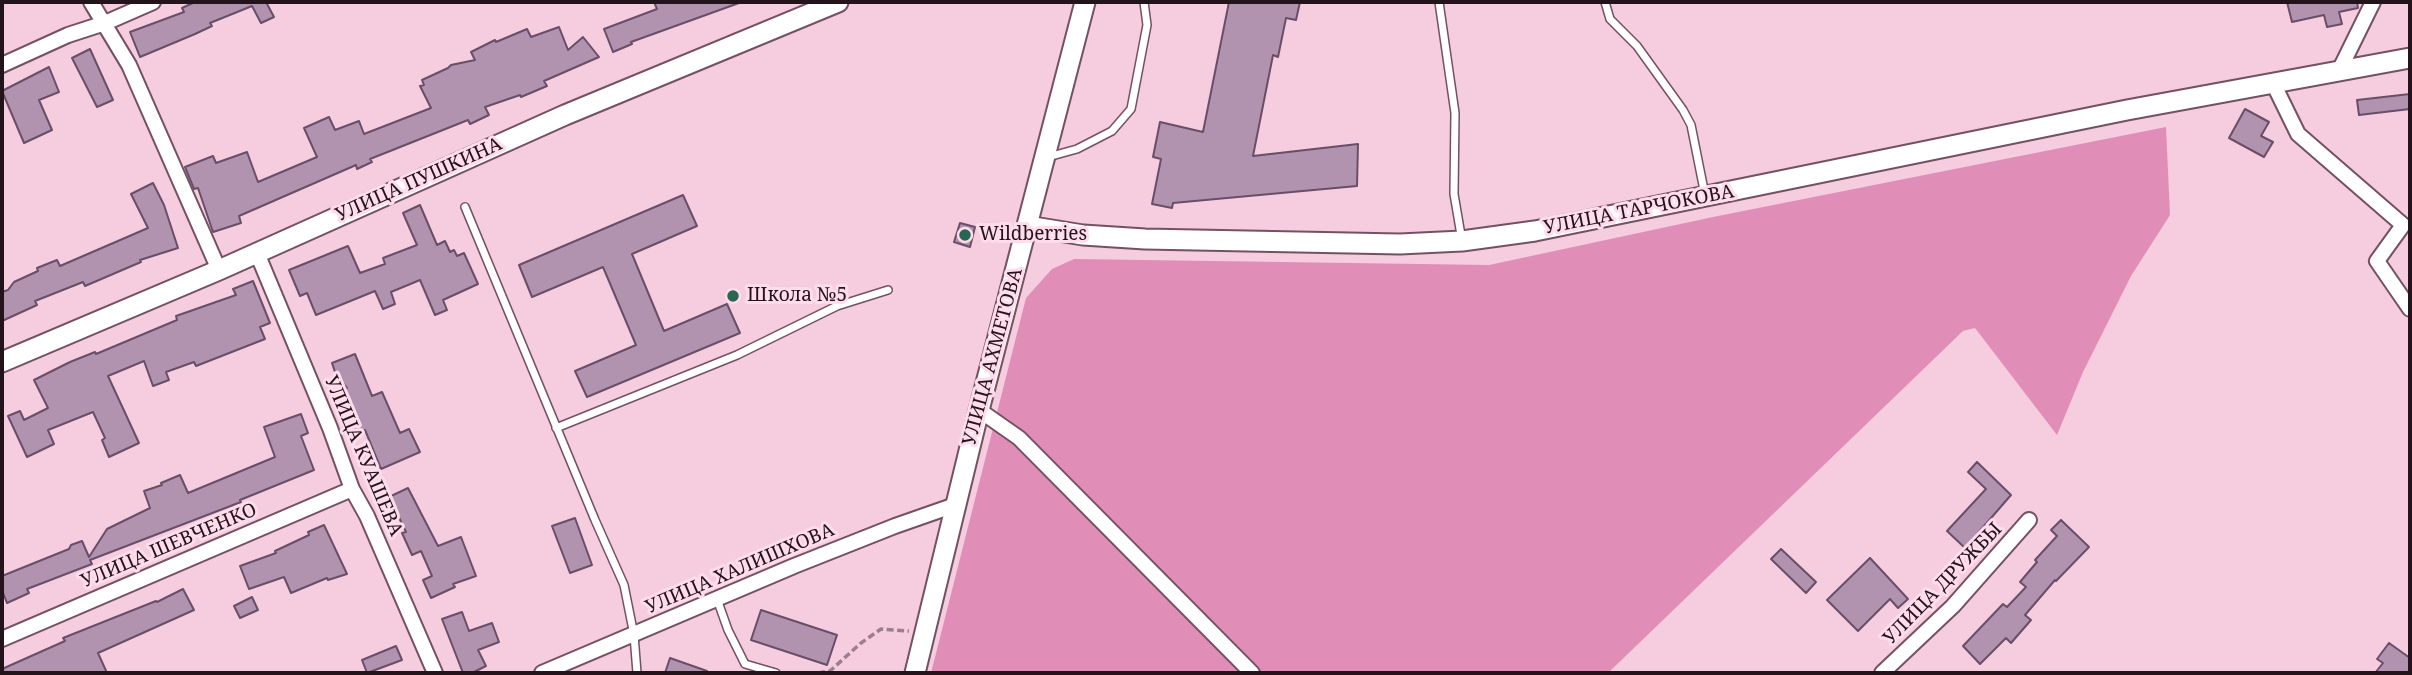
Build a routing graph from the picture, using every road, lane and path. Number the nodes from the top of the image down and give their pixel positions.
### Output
1 (91, 2) edge
2 (153, 2) edge
3 (838, 2) edge
4 (1086, 2) edge
5 (1144, 2) edge
6 (1439, 2) edge
7 (1605, 2) edge
8 (2373, 2) edge
9 (105, 23) junction
10 (2410, 58) edge
11 (2, 65) edge
12 (2339, 71) junction
13 (2274, 85) junction
14 (1044, 159) junction
15 (1706, 197) junction
16 (465, 207) dead end
17 (1027, 226) junction
18 (1462, 241) junction
19 (257, 253) junction
20 (219, 270) junction
21 (888, 290) dead end
22 (2410, 309) edge
23 (2, 362) edge
24 (979, 410) junction
25 (556, 428) junction
26 (352, 489) junction
27 (955, 505) junction
28 (2029, 520) dead end
29 (717, 599) junction
30 (925, 633) junction
31 (634, 635) junction
32 (2, 639) edge
33 (562, 669) edge
34 (435, 673) edge
35 (542, 673) edge
36 (637, 673) edge
37 (776, 673) edge
38 (818, 673) edge
39 (915, 673) edge
40 (1252, 673) edge
41 (1882, 673) edge

1 - 9 street
2 - 9 street
3 - 19 main road, УЛИЦА ПУШКИНА
4 - 14 main road, УЛИЦА АХМЕТОВА
5 - 14 lane
6 - 18 lane
7 - 15 lane
8 - 12 street
9 - 11 street
9 - 20 street
10 - 12 main road, УЛИЦА ТАРЧОКОВА
12 - 13 main road, УЛИЦА ТАРЧОКОВА
13 - 15 main road, УЛИЦА ТАРЧОКОВА
13 - 22 street
14 - 17 main road, УЛИЦА АХМЕТОВА
15 - 18 main road, УЛИЦА ТАРЧОКОВА
16 - 25 lane
17 - 18 main road, УЛИЦА ТАРЧОКОВА
17 - 24 main road, УЛИЦА АХМЕТОВА
19 - 20 main road, УЛИЦА ПУШКИНА
19 - 26 street, УЛИЦА КУАШЕВА
20 - 23 main road, УЛИЦА ПУШКИНА
21 - 25 lane
24 - 27 main road, УЛИЦА АХМЕТОВА
24 - 40 street
25 - 31 lane
26 - 32 street, УЛИЦА ШЕВЧЕНКО
26 - 34 street, УЛИЦА КУАШЕВА
27 - 29 street, УЛИЦА ХАЛИШХОВА
27 - 30 main road, УЛИЦА АХМЕТОВА
28 - 41 street, УЛИЦА ДРУЖБЫ
29 - 31 street, УЛИЦА ХАЛИШХОВА
29 - 37 lane
30 - 38 path
30 - 39 main road, УЛИЦА АХМЕТОВА
31 - 33 street, УЛИЦА ХАЛИШХОВА
31 - 36 lane
33 - 35 street, УЛИЦА ХАЛИШХОВА

